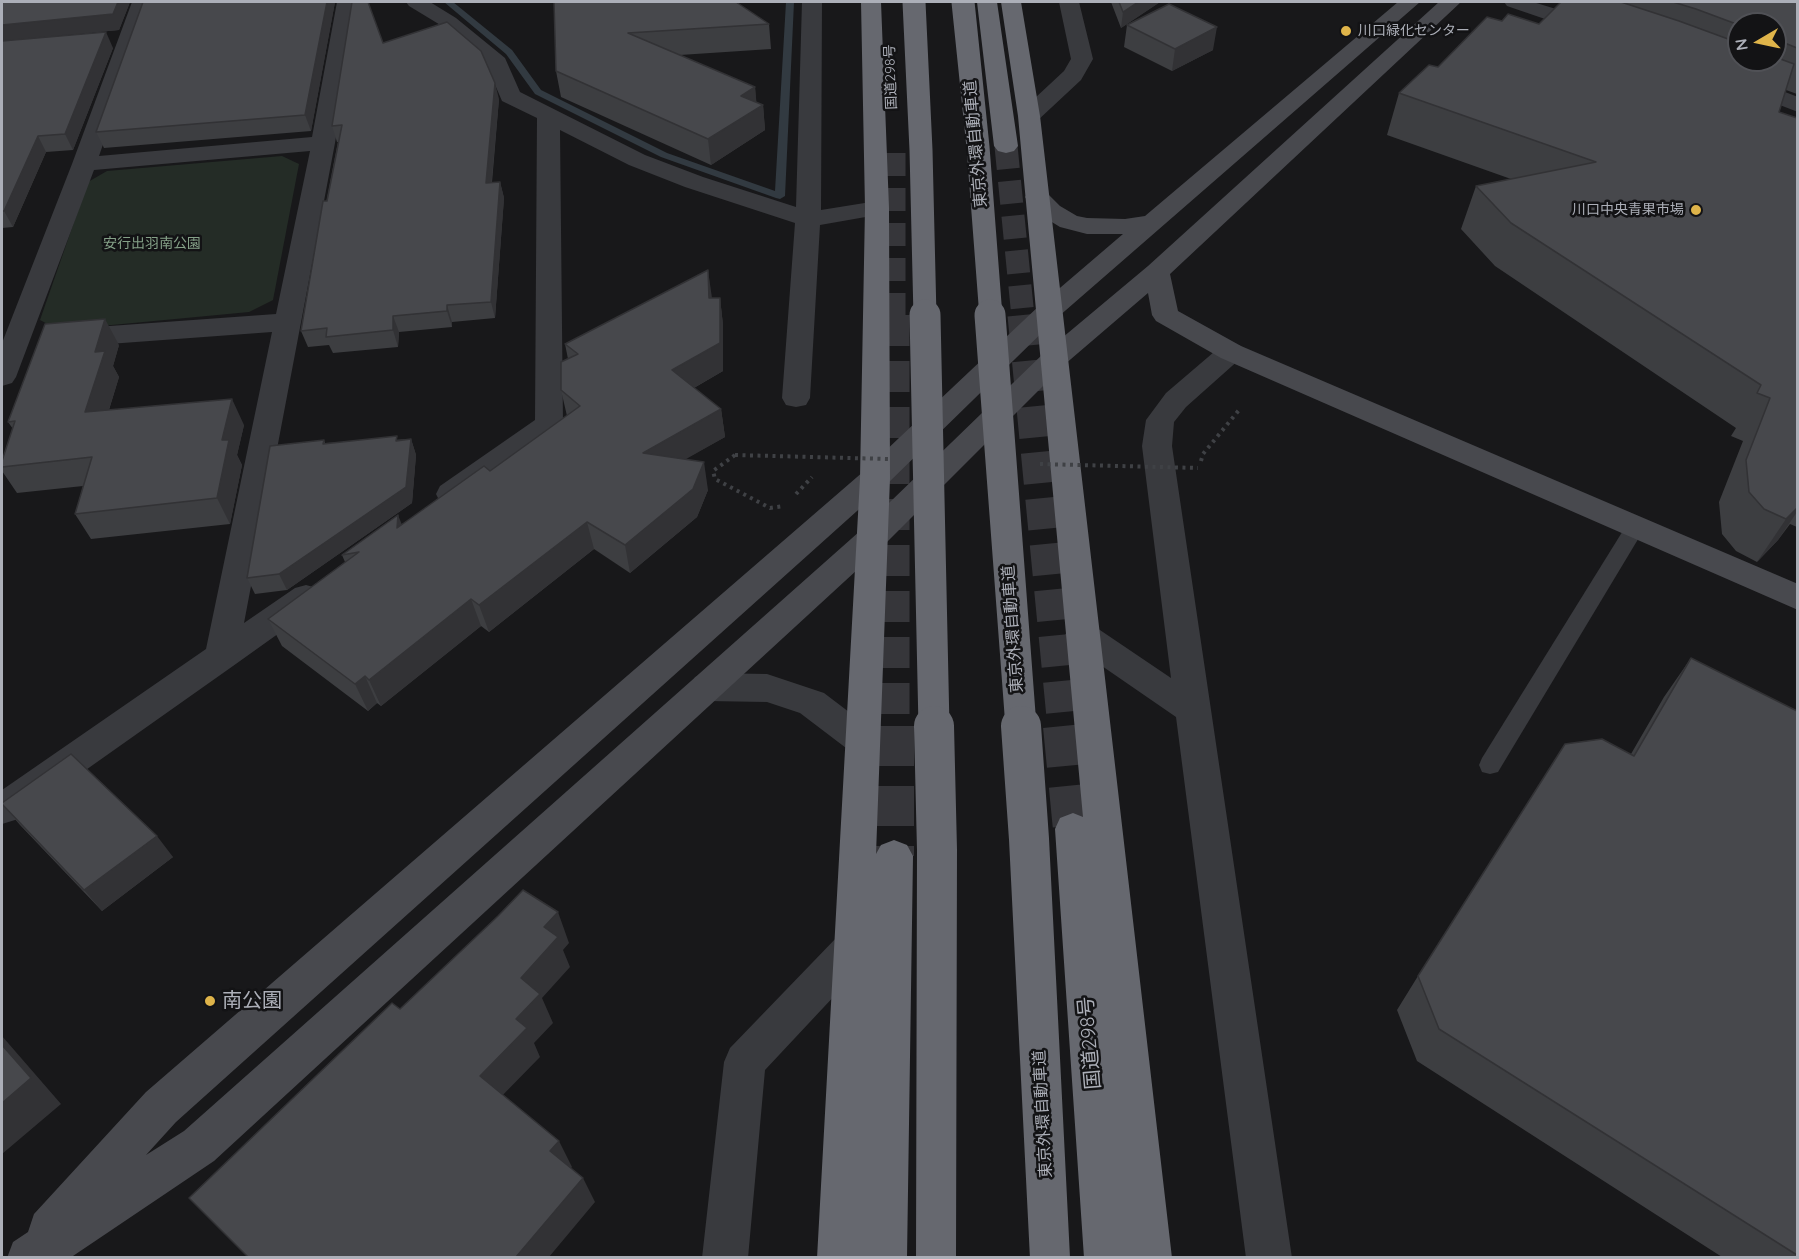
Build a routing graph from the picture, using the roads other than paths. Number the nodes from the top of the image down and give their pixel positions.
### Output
1 (142, 2) edge
2 (347, 2) edge
3 (416, 2) edge
4 (812, 2) edge
5 (871, 2) edge
6 (889, 2) edge
7 (914, 2) edge
8 (963, 2) edge
9 (987, 2) edge
10 (1011, 2) edge
11 (1069, 2) edge
12 (1410, 2) edge
13 (1451, 2) edge
14 (1514, 2) edge
15 (1614, 35) edge
16 (1723, 75) edge
17 (1797, 105) edge
18 (548, 114) junction
19 (1029, 116) junction
20 (324, 143) junction
21 (1006, 146) tunnel mouth
22 (894, 153) tunnel mouth
23 (84, 164) junction
24 (1037, 196) junction
25 (877, 208) junction
26 (808, 219) junction
27 (1152, 222) junction
28 (1157, 272) junction
29 (1049, 311) junction
30 (288, 322) junction
31 (8, 343) edge
32 (1231, 352) junction
33 (1054, 359) junction
34 (2, 377) edge
35 (795, 398) dead end
36 (875, 478) junction
37 (433, 507) edge
38 (1636, 526) junction
39 (871, 539) junction
40 (327, 582) edge
41 (1797, 598) edge
42 (1082, 635) junction
43 (221, 657) junction
44 (707, 687) junction
45 (1192, 710) junction
46 (862, 741) junction
47 (1490, 765) dead end
48 (2, 809) edge
49 (1073, 829) tunnel mouth
50 (894, 856) tunnel mouth
51 (853, 948) junction
52 (24, 1257) edge
53 (29, 1257) edge
54 (725, 1257) edge
55 (840, 1257) edge
56 (884, 1257) edge
57 (936, 1257) edge
58 (1050, 1257) edge
59 (1107, 1257) edge
60 (1149, 1257) edge
61 (1269, 1257) edge

1 - 23 street
2 - 20 street
3 - 18 street
4 - 26 street
5 - 25 highway
6 - 22 highway, 国道298号
7 - 57 highway, bridge
8 - 58 highway, 東京外環自動車道, bridge
9 - 21 highway
10 - 19 highway
11 - 19 street
12 - 27 street
13 - 28 street
14 - 15 street
16 - 17 street
18 - 26 street
18 - 37 street
19 - 24 highway
20 - 23 street
20 - 30 street
23 - 31 street
24 - 27 street
24 - 29 highway
25 - 26 street
25 - 36 highway
26 - 35 street
27 - 29 street
28 - 32 street
28 - 33 street
29 - 33 highway
29 - 36 street
30 - 31 street
30 - 43 street
31 - 34 street
32 - 38 street
32 - 45 street
33 - 39 street
33 - 42 highway
36 - 39 highway
36 - 52 street
38 - 41 street
38 - 47 lane
39 - 44 street
39 - 46 highway
40 - 43 street
42 - 45 street
42 - 60 highway
43 - 48 street
44 - 46 street
44 - 53 street
45 - 61 street
46 - 51 highway
49 - 59 highway, 国道298号
50 - 56 highway
51 - 54 street
51 - 55 highway

